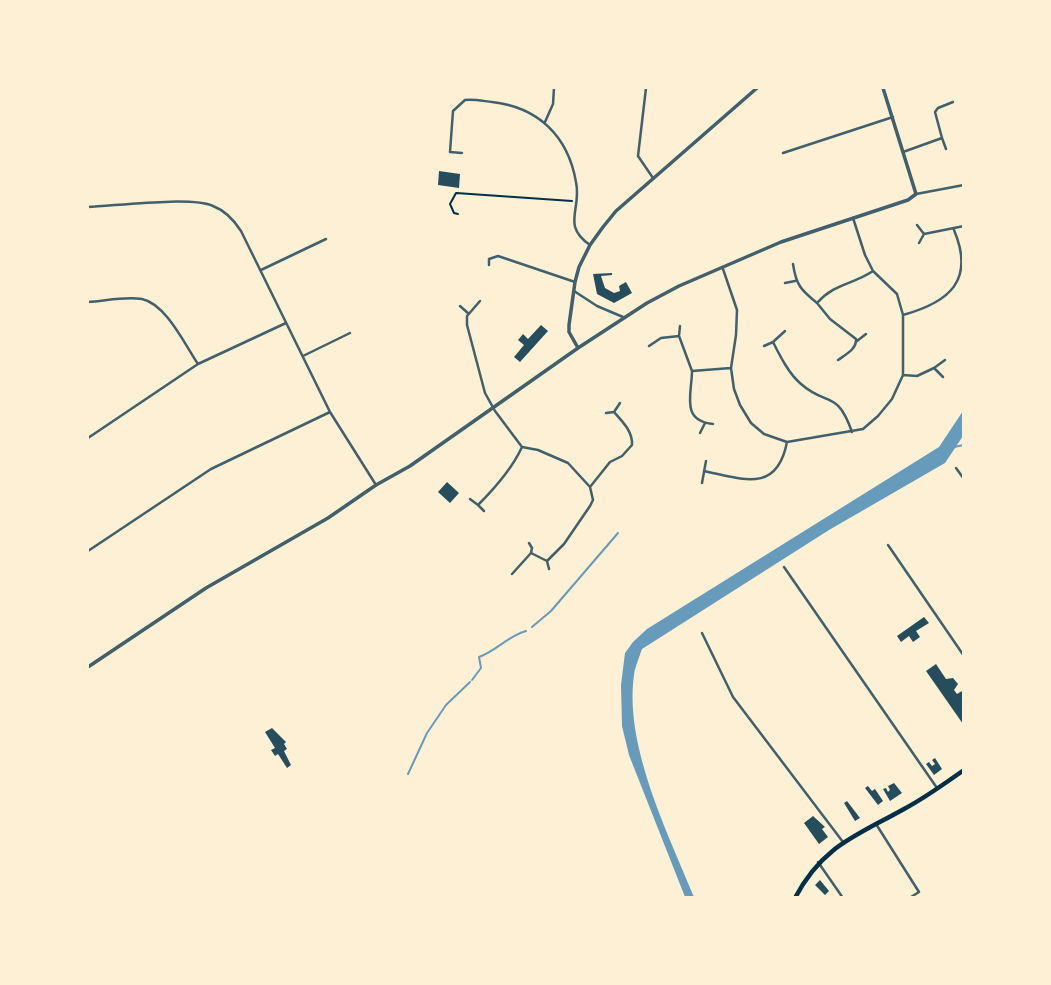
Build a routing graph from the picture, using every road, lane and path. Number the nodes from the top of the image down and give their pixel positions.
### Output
1 (554, 88) edge
2 (646, 88) edge
3 (757, 88) edge
4 (883, 88) edge
5 (953, 102) dead end
6 (893, 117) junction
7 (545, 122) junction
8 (942, 138) junction
9 (946, 149) dead end
10 (904, 152) junction
11 (462, 153) dead end
12 (783, 153) dead end
13 (653, 178) junction
14 (964, 185) edge
15 (916, 194) junction
16 (577, 201) junction
17 (88, 208) edge
18 (458, 214) dead end
19 (853, 218) junction
20 (916, 225) dead end
21 (964, 226) edge
22 (954, 230) junction
23 (924, 234) junction
24 (326, 239) dead end
25 (919, 243) dead end
26 (590, 245) junction
27 (793, 264) dead end
28 (489, 265) dead end
29 (722, 266) junction
30 (261, 270) junction
31 (873, 271) junction
32 (796, 281) junction
33 (575, 282) junction
34 (785, 283) dead end
35 (574, 291) junction
36 (480, 301) dead end
37 (88, 302) edge
38 (817, 303) junction
39 (460, 306) dead end
40 (469, 314) junction
41 (904, 315) junction
42 (624, 318) junction
43 (286, 323) junction
44 (680, 326) dead end
45 (785, 331) dead end
46 (350, 333) dead end
47 (866, 334) dead end
48 (679, 337) junction
49 (857, 341) junction
50 (773, 342) junction
51 (764, 345) dead end
52 (649, 346) dead end
53 (578, 348) junction
54 (303, 356) junction
55 (838, 360) dead end
56 (945, 360) dead end
57 (198, 365) junction
58 (731, 368) junction
59 (934, 369) junction
60 (692, 371) junction
61 (903, 375) junction
62 (943, 377) dead end
63 (620, 403) dead end
64 (492, 408) junction
65 (330, 412) junction
66 (614, 412) junction
67 (606, 413) dead end
68 (705, 423) junction
69 (713, 424) dead end
70 (852, 432) junction
71 (700, 433) dead end
72 (88, 438) edge
73 (787, 442) junction
74 (522, 447) junction
75 (706, 461) dead end
76 (956, 468) dead end
77 (704, 471) junction
78 (964, 479) edge
79 (702, 483) dead end
80 (376, 485) junction
81 (590, 487) junction
82 (470, 499) dead end
83 (478, 505) junction
84 (484, 511) dead end
85 (529, 543) dead end
86 (888, 545) dead end
87 (88, 551) edge
88 (531, 553) junction
89 (547, 561) junction
90 (784, 567) dead end
91 (550, 569) dead end
92 (512, 574) dead end
93 (702, 633) dead end
94 (964, 656) edge
95 (88, 667) edge
96 (964, 770) edge
97 (937, 788) junction
98 (876, 824) junction
99 (843, 842) junction
100 (818, 862) junction
101 (911, 897) edge
102 (795, 898) edge
103 (843, 898) edge

1 - 7 street
2 - 13 street
3 - 13 street
4 - 6 street
5 - 8 street
6 - 10 street
6 - 12 street
7 - 11 street
7 - 16 street
8 - 9 street
8 - 10 street
10 - 15 street
13 - 26 street
14 - 15 street
15 - 19 street
16 - 18 path
16 - 26 street
17 - 30 street
19 - 29 street
19 - 31 street
20 - 23 street
21 - 22 street
22 - 23 street
22 - 41 street
23 - 25 street
24 - 30 street
26 - 33 street
27 - 32 street
28 - 33 street
29 - 42 street
29 - 58 street
30 - 43 street
31 - 38 street
31 - 41 street
32 - 34 street
32 - 38 street
33 - 35 street
35 - 42 street
35 - 53 street
36 - 40 street
37 - 57 street
38 - 49 street
39 - 40 street
40 - 64 street
41 - 61 street
42 - 53 street
43 - 54 street
43 - 57 street
44 - 48 street
45 - 50 street
46 - 54 street
47 - 49 street
48 - 52 street
48 - 60 street
49 - 55 street
50 - 51 street
50 - 70 street
53 - 64 street
54 - 65 street
56 - 59 street
57 - 72 street
58 - 60 street
58 - 73 street
59 - 61 street
59 - 62 street
60 - 68 street
61 - 70 street
63 - 66 street
64 - 74 street
64 - 80 street
65 - 80 street
65 - 87 street
66 - 67 street
66 - 81 street
68 - 69 street
68 - 71 street
70 - 73 street
73 - 77 street
74 - 81 street
74 - 83 street
75 - 77 street
76 - 78 street
77 - 79 street
80 - 95 street
81 - 89 street
82 - 83 street
83 - 84 street
85 - 88 street
86 - 94 street
88 - 89 street
88 - 92 street
89 - 91 street
90 - 97 street
93 - 99 street
96 - 97 main road
97 - 98 main road
98 - 99 main road
98 - 101 street
99 - 100 main road
100 - 102 main road
100 - 103 street

